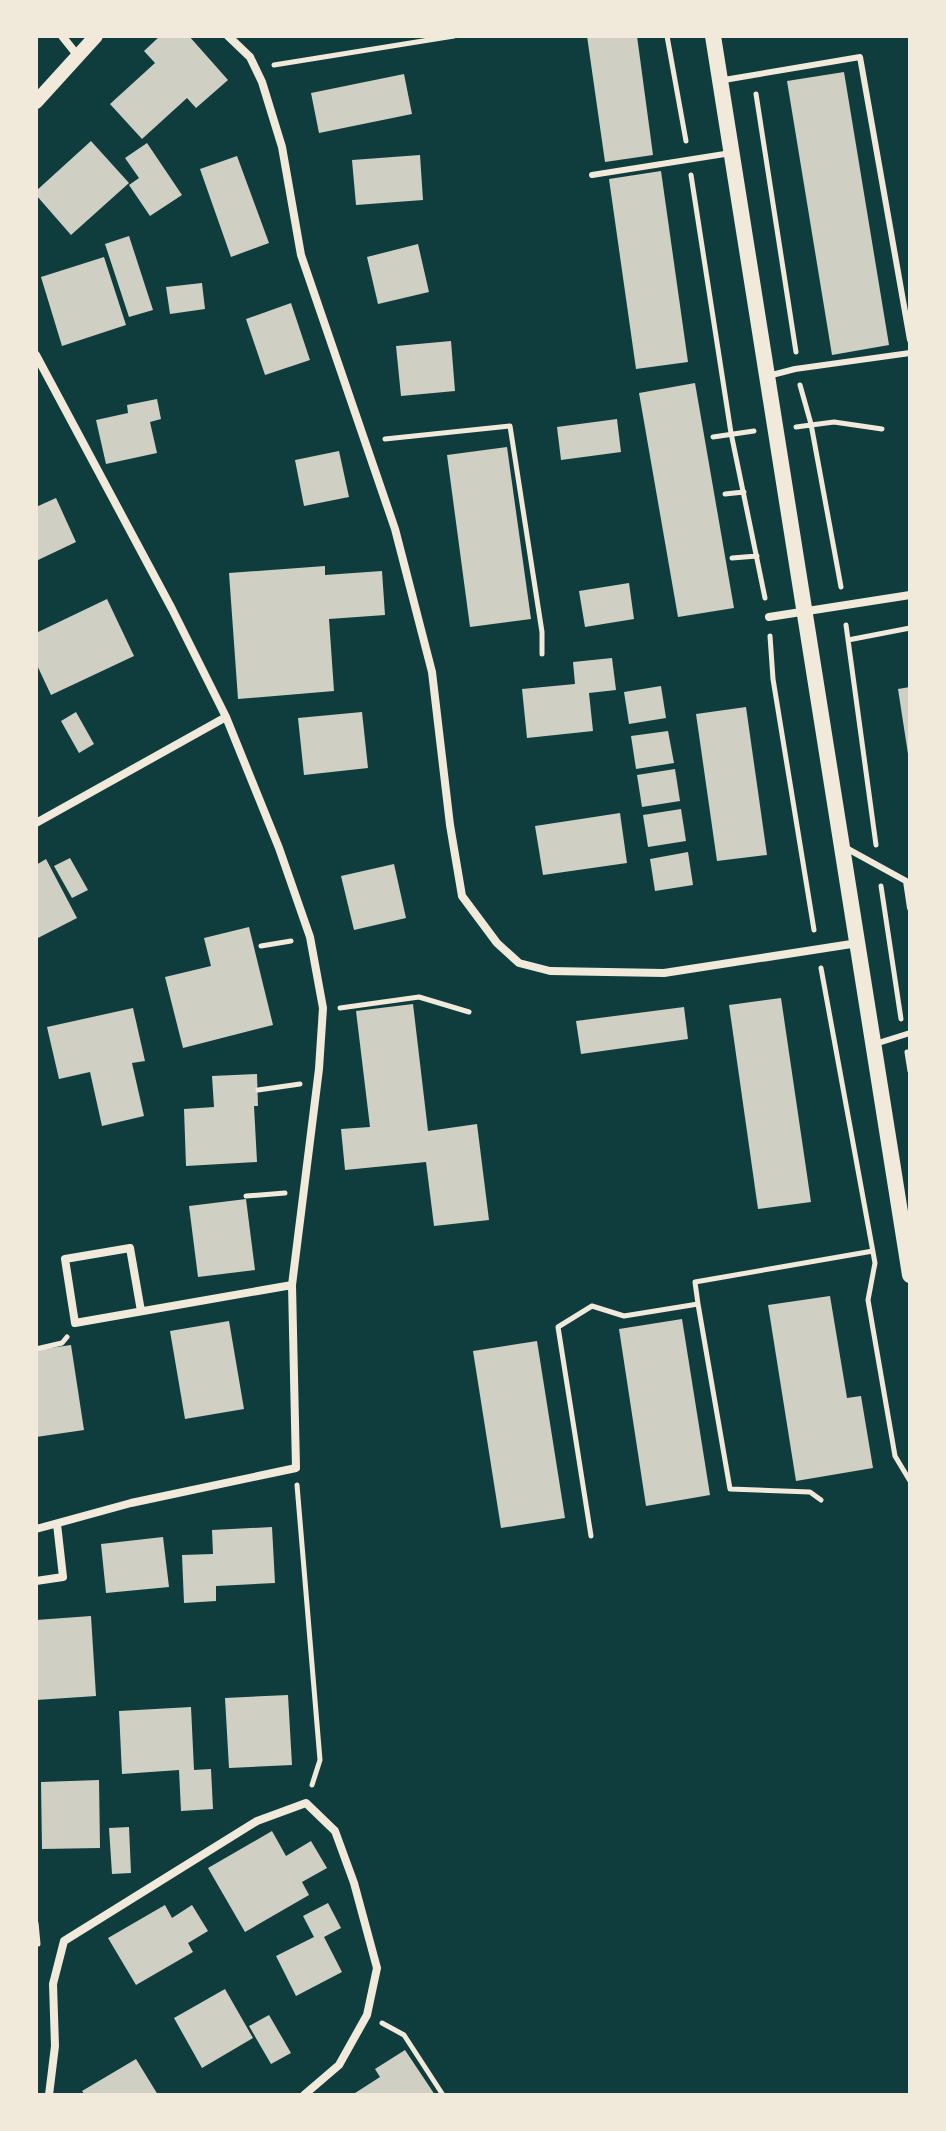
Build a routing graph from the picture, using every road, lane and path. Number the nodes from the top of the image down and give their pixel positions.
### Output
1 (62, 36) edge
2 (96, 36) edge
3 (228, 36) edge
4 (454, 36) edge
5 (667, 36) edge
6 (713, 36) edge
7 (78, 56) junction
8 (257, 67) junction
9 (745, 76) junction
10 (720, 81) junction
11 (36, 102) edge
12 (731, 153) junction
13 (689, 161) junction
14 (592, 175) dead end
15 (910, 340) edge
16 (910, 353) edge
17 (36, 355) edge
18 (795, 369) junction
19 (767, 376) junction
20 (811, 424) junction
21 (882, 429) dead end
22 (776, 430) junction
23 (731, 433) junction
24 (713, 437) dead end
25 (365, 441) junction
26 (744, 492) junction
27 (725, 494) dead end
28 (757, 556) junction
29 (732, 558) dead end
30 (910, 595) edge
31 (845, 607) junction
32 (805, 613) junction
33 (769, 617) junction
34 (910, 628) edge
35 (848, 640) junction
36 (542, 654) dead end
37 (226, 717) junction
38 (36, 823) edge
39 (843, 847) junction
40 (879, 866) junction
41 (910, 908) edge
42 (310, 937) junction
43 (858, 943) junction
44 (261, 946) dead end
45 (818, 950) junction
46 (323, 1008) junction
47 (469, 1012) dead end
48 (907, 1034) edge
49 (874, 1045) junction
50 (910, 1071) edge
51 (318, 1082) junction
52 (258, 1090) dead end
53 (304, 1191) junction
54 (246, 1196) dead end
55 (873, 1251) junction
56 (910, 1275) edge
57 (292, 1285) junction
58 (698, 1304) junction
59 (141, 1311) junction
60 (75, 1323) junction
61 (36, 1349) edge
62 (296, 1468) junction
63 (910, 1481) edge
64 (821, 1500) dead end
65 (57, 1524) junction
66 (36, 1529) edge
67 (591, 1536) dead end
68 (36, 1581) edge
69 (306, 1803) junction
70 (36, 1923) edge
71 (38, 1944) dead end
72 (367, 2015) junction
73 (49, 2095) edge
74 (304, 2095) edge
75 (443, 2095) edge

1 - 7 street
2 - 7 street
3 - 8 street
4 - 8 path
5 - 13 path
6 - 10 main road
7 - 11 street
8 - 25 street
9 - 10 lane
9 - 15 lane
9 - 18 path
10 - 12 main road
12 - 13 lane
12 - 19 main road
13 - 14 lane
13 - 23 path
16 - 18 lane
17 - 37 street
18 - 19 lane
18 - 20 path
19 - 22 main road
20 - 21 path
20 - 22 path
20 - 31 path
22 - 23 path
22 - 32 main road
23 - 24 path
23 - 26 path
25 - 36 path
25 - 45 street
26 - 27 path
26 - 28 path
28 - 29 path
28 - 33 path
30 - 31 street
31 - 32 street
31 - 35 path
32 - 33 street
32 - 39 main road
33 - 45 path
34 - 35 path
35 - 40 path
37 - 38 street
37 - 42 street
39 - 40 lane
39 - 43 main road
40 - 41 lane
40 - 48 path
42 - 44 path
42 - 46 street
43 - 45 street
43 - 49 main road
45 - 55 path
46 - 47 path
46 - 51 street
48 - 49 lane
48 - 50 path
49 - 56 main road
51 - 52 path
51 - 53 street
53 - 54 path
53 - 57 street
55 - 58 path
55 - 63 path
57 - 59 street
57 - 62 street
58 - 64 path
58 - 67 path
59 - 60 street
59 - 60 street
60 - 61 path
62 - 65 street
62 - 69 path
65 - 66 street
65 - 68 street
69 - 72 street
69 - 73 street
70 - 71 path
72 - 74 street
72 - 75 path

